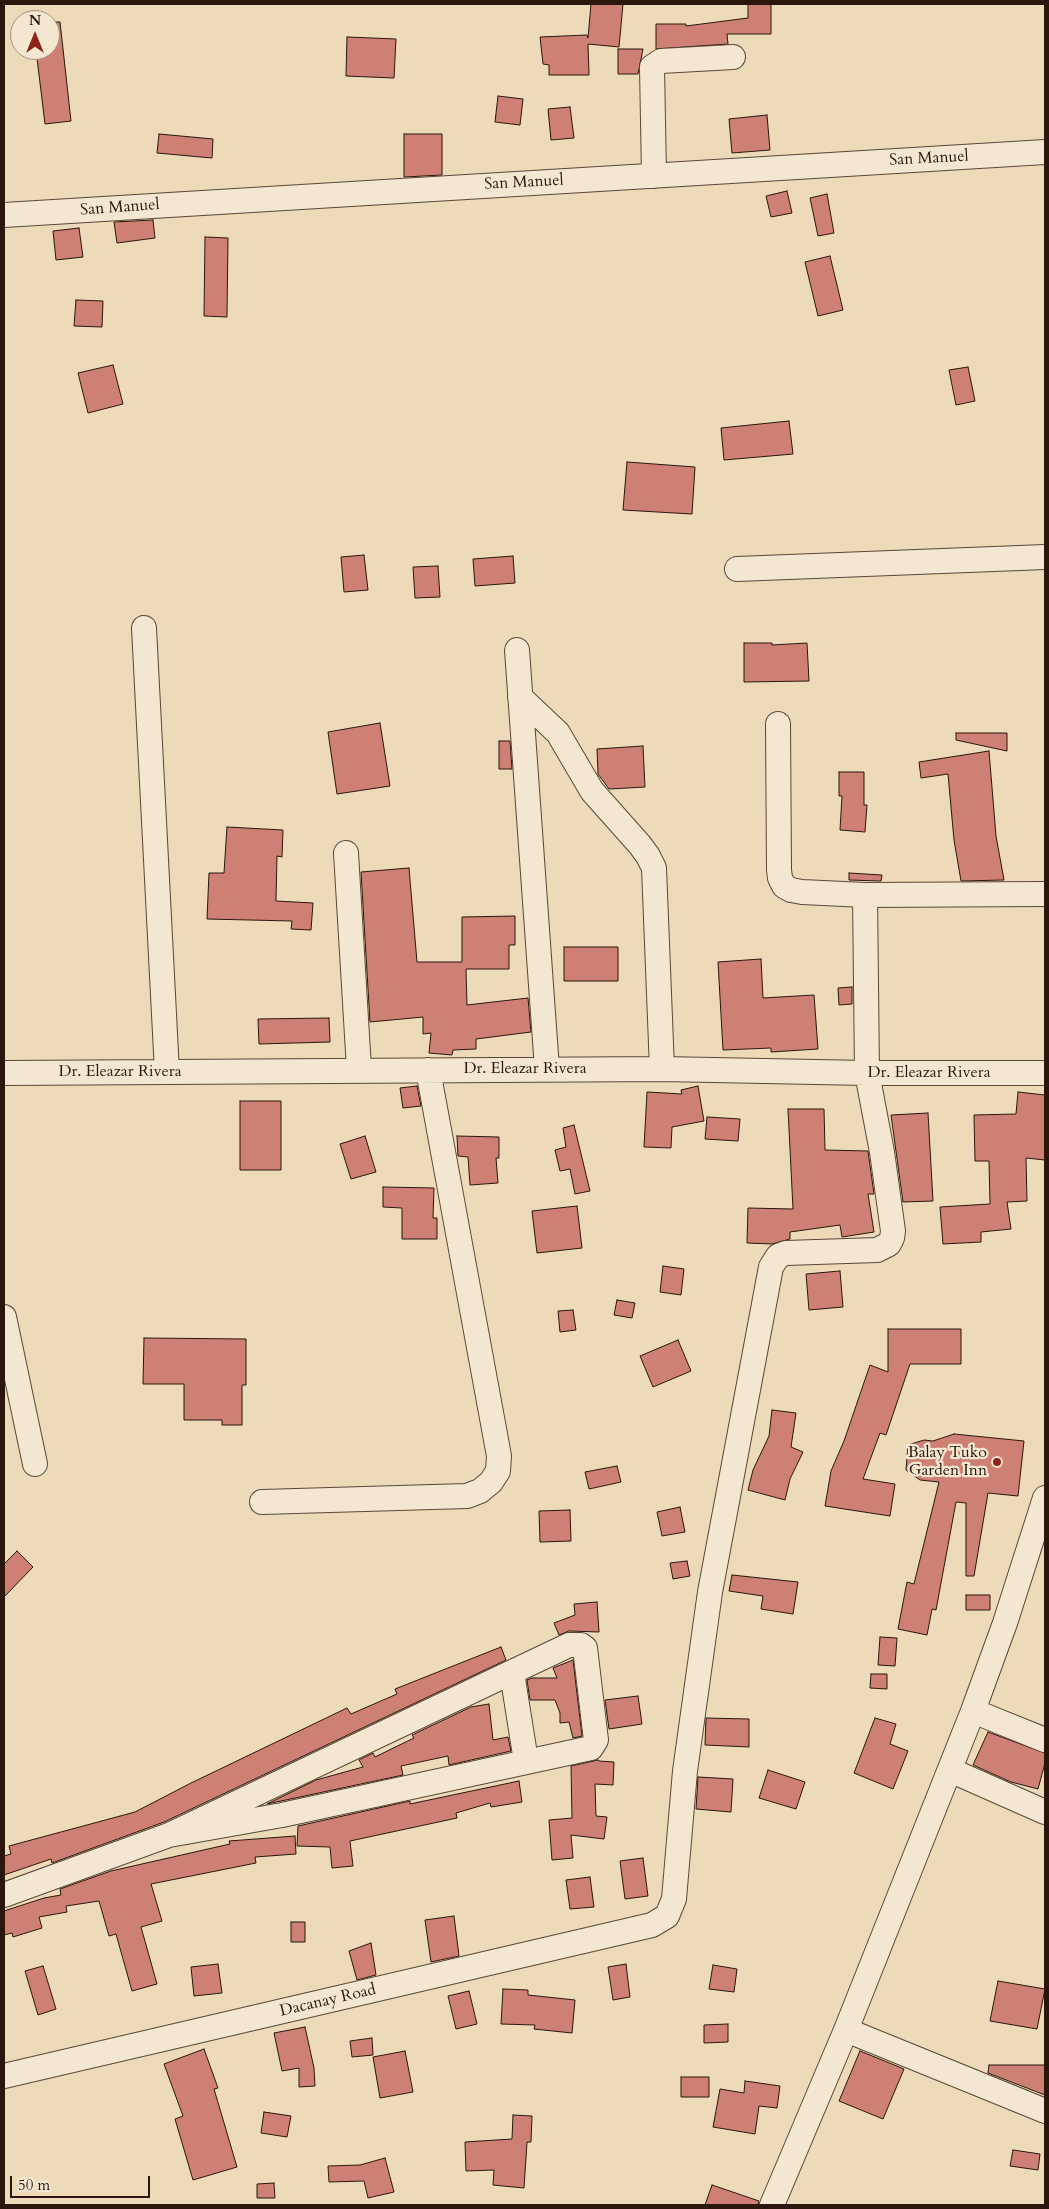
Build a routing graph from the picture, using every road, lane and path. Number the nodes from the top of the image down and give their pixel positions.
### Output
1 (733, 57) dead end
2 (1045, 152) edge
3 (654, 176) junction
4 (4, 216) edge
5 (1045, 557) edge
6 (737, 568) dead end
7 (144, 628) dead end
8 (517, 650) dead end
9 (520, 697) junction
10 (778, 724) dead end
11 (346, 854) dead end
12 (1045, 894) edge
13 (865, 895) junction
14 (359, 1069) junction
15 (547, 1069) junction
16 (662, 1069) junction
17 (428, 1070) junction
18 (167, 1072) junction
19 (4, 1073) edge
20 (867, 1073) junction
21 (1045, 1073) edge
22 (4, 1317) edge
23 (35, 1464) dead end
24 (1045, 1498) edge
25 (262, 1502) dead end
26 (512, 1673) junction
27 (973, 1711) junction
28 (1045, 1740) edge
29 (526, 1761) junction
30 (950, 1770) junction
31 (1045, 1812) edge
32 (169, 1835) junction
33 (4, 1895) edge
34 (846, 2030) junction
35 (4, 2076) edge
36 (1045, 2111) edge
37 (772, 2205) edge

1 - 3 street
2 - 3 street, San Manuel
3 - 4 street, San Manuel
5 - 6 street
7 - 18 street
8 - 9 street
9 - 15 street
9 - 16 street
10 - 13 street
11 - 14 street
12 - 13 street
13 - 20 street
14 - 17 street, Dr. Eleazar Rivera
14 - 18 street, Dr. Eleazar Rivera
15 - 16 street, Dr. Eleazar Rivera
15 - 17 street, Dr. Eleazar Rivera
16 - 20 street, Dr. Eleazar Rivera
17 - 25 street
18 - 19 street, Dr. Eleazar Rivera
20 - 21 street, Dr. Eleazar Rivera
20 - 35 street, Dacanay Road
22 - 23 street
24 - 27 street
26 - 29 street
26 - 29 street
26 - 32 street
27 - 28 street
27 - 30 street
29 - 32 street
30 - 31 street
30 - 34 street
32 - 33 street
34 - 36 street
34 - 37 street

